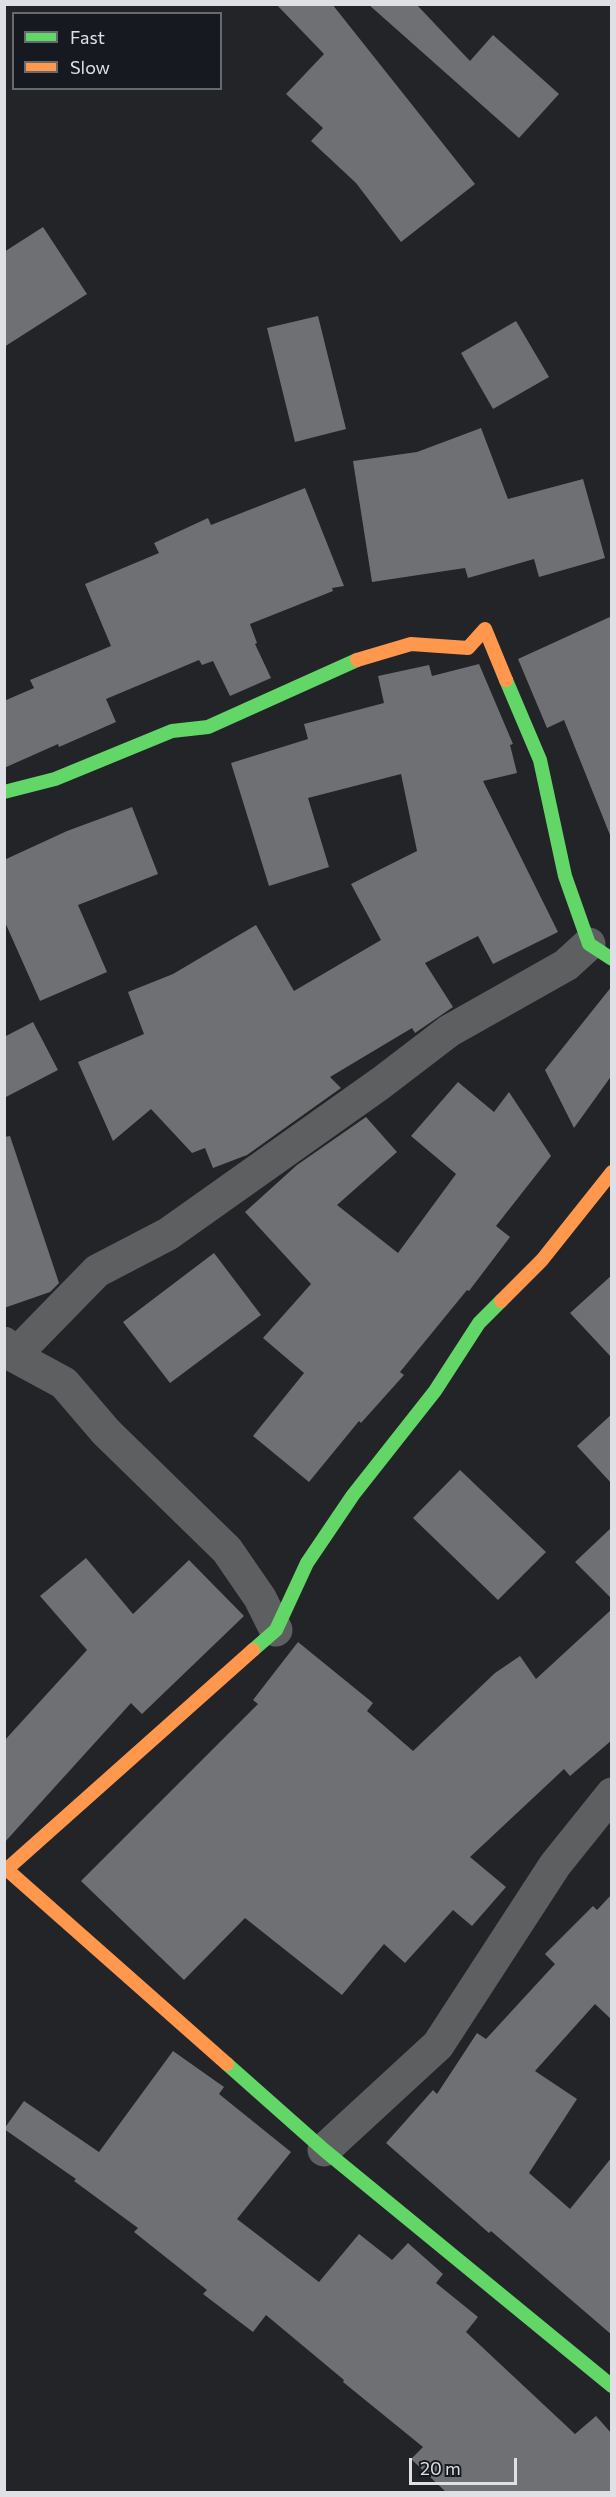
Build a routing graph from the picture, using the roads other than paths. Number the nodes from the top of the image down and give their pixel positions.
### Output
1 (4, 792) edge
2 (600, 952) edge
3 (612, 1172) edge
4 (9, 1349) edge
5 (276, 1630) junction
6 (612, 1794) edge
7 (6, 1868) edge
8 (324, 2150) junction
9 (612, 2386) edge

1 - 2 street
2 - 4 street
3 - 5 street
4 - 5 street
5 - 7 street
6 - 8 street
7 - 8 street
8 - 9 street

